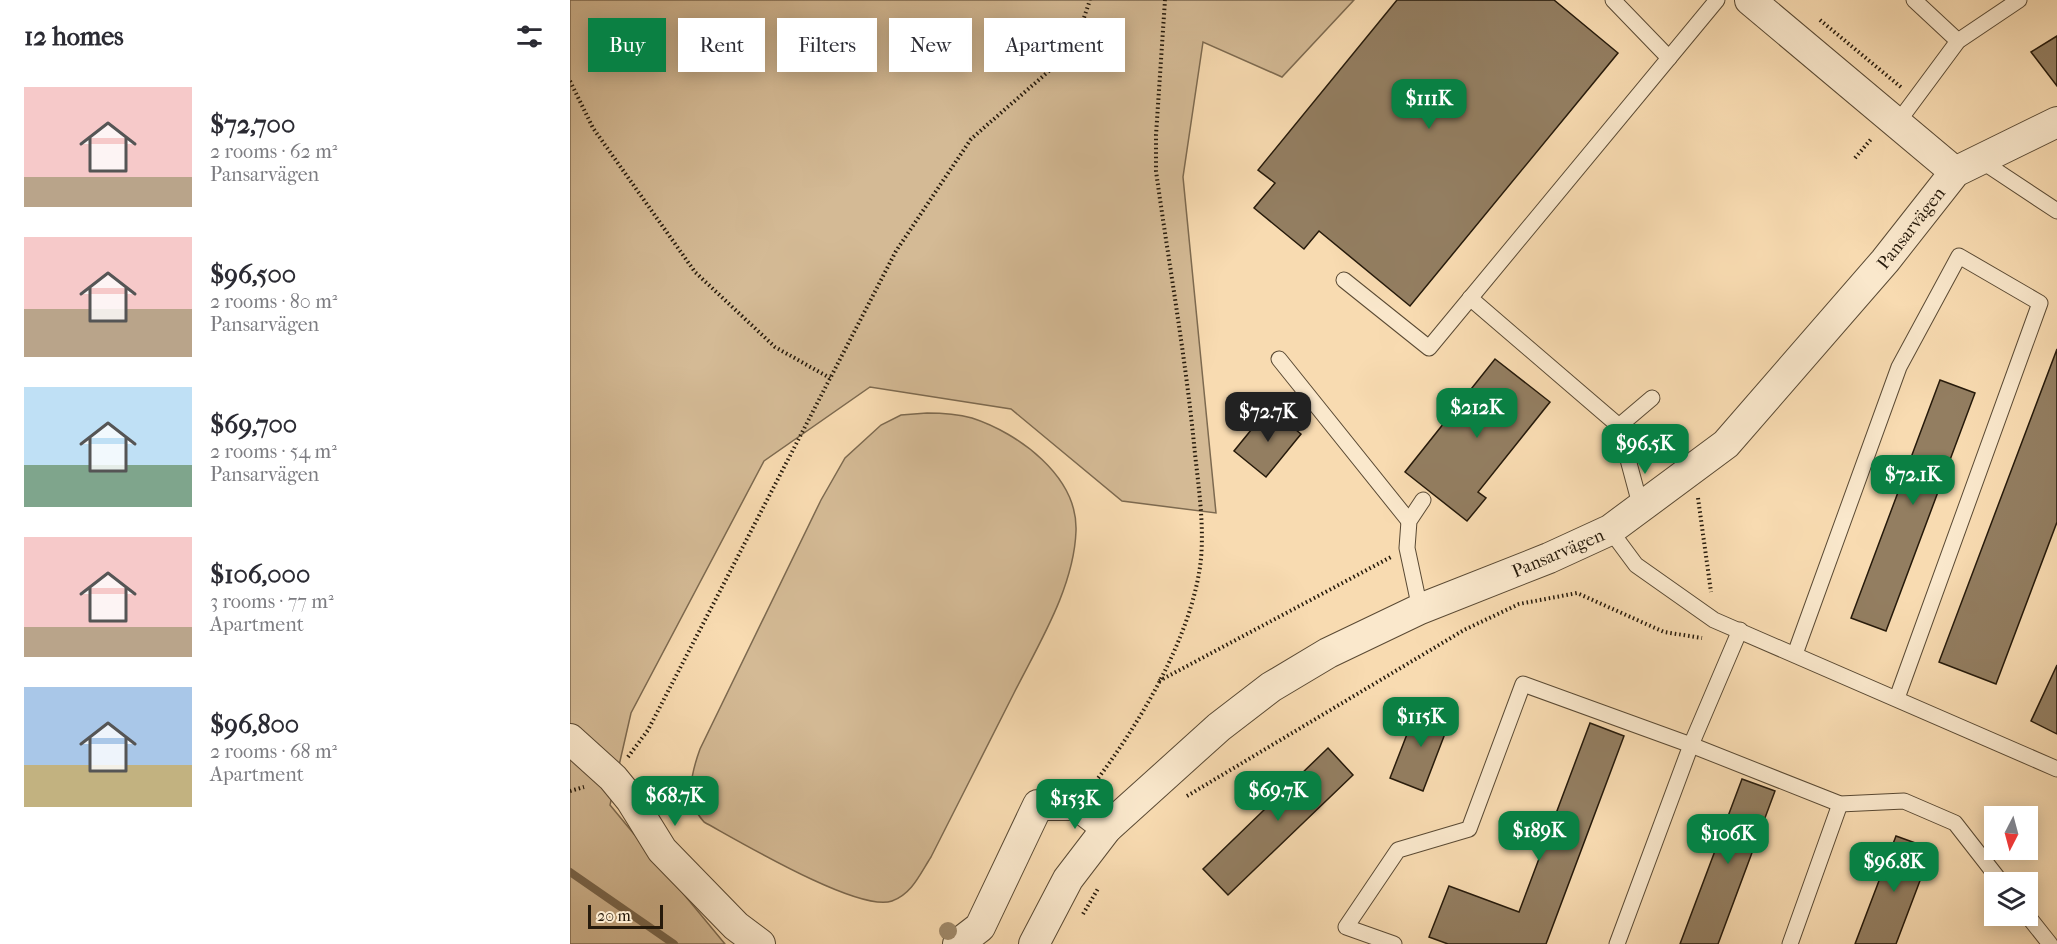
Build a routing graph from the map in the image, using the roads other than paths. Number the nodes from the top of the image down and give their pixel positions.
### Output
1 (1613, 0) edge
2 (1717, 0) edge
3 (1749, 0) edge
4 (1914, 0) edge
5 (2019, 0) edge
6 (1958, 41) junction
7 (1669, 58) junction
8 (1906, 110) junction
9 (2057, 122) edge
10 (1967, 166) junction
11 (2057, 211) edge
12 (1344, 280) dead end
13 (1470, 298) junction
14 (1279, 359) dead end
15 (1652, 398) dead end
16 (1619, 426) junction
17 (1423, 500) dead end
18 (1641, 508) junction
19 (1409, 521) junction
20 (1610, 531) junction
21 (1420, 609) junction
22 (1737, 636) junction
23 (1795, 654) junction
24 (1897, 698) junction
25 (570, 739) edge
26 (1691, 745) junction
27 (2057, 769) edge
28 (1840, 804) junction
29 (1107, 828) junction
30 (1993, 872) edge
31 (2036, 926) edge
32 (760, 944) edge
33 (958, 944) edge
34 (1034, 944) edge
35 (1394, 944) edge
36 (1617, 944) edge
37 (1790, 944) edge
38 (2050, 944) edge

1 - 7 lane
2 - 7 lane
3 - 8 street
4 - 6 lane
5 - 6 lane
6 - 8 lane
7 - 13 lane
8 - 10 street
9 - 10 street, Pansarvägen
10 - 11 lane
10 - 18 street, Pansarvägen
12 - 13 lane
13 - 16 lane
14 - 19 lane
15 - 16 lane
16 - 18 lane
17 - 19 lane
18 - 20 street, Pansarvägen
19 - 21 lane
20 - 21 street, Pansarvägen
20 - 22 lane
21 - 29 street, Pansarvägen
22 - 23 lane
22 - 26 lane
23 - 24 lane
23 - 24 lane
24 - 27 lane
25 - 32 street
26 - 28 lane
26 - 35 lane
26 - 36 lane
28 - 30 lane
28 - 37 lane
29 - 33 street
29 - 34 street, Pansarvägen
31 - 38 lane

